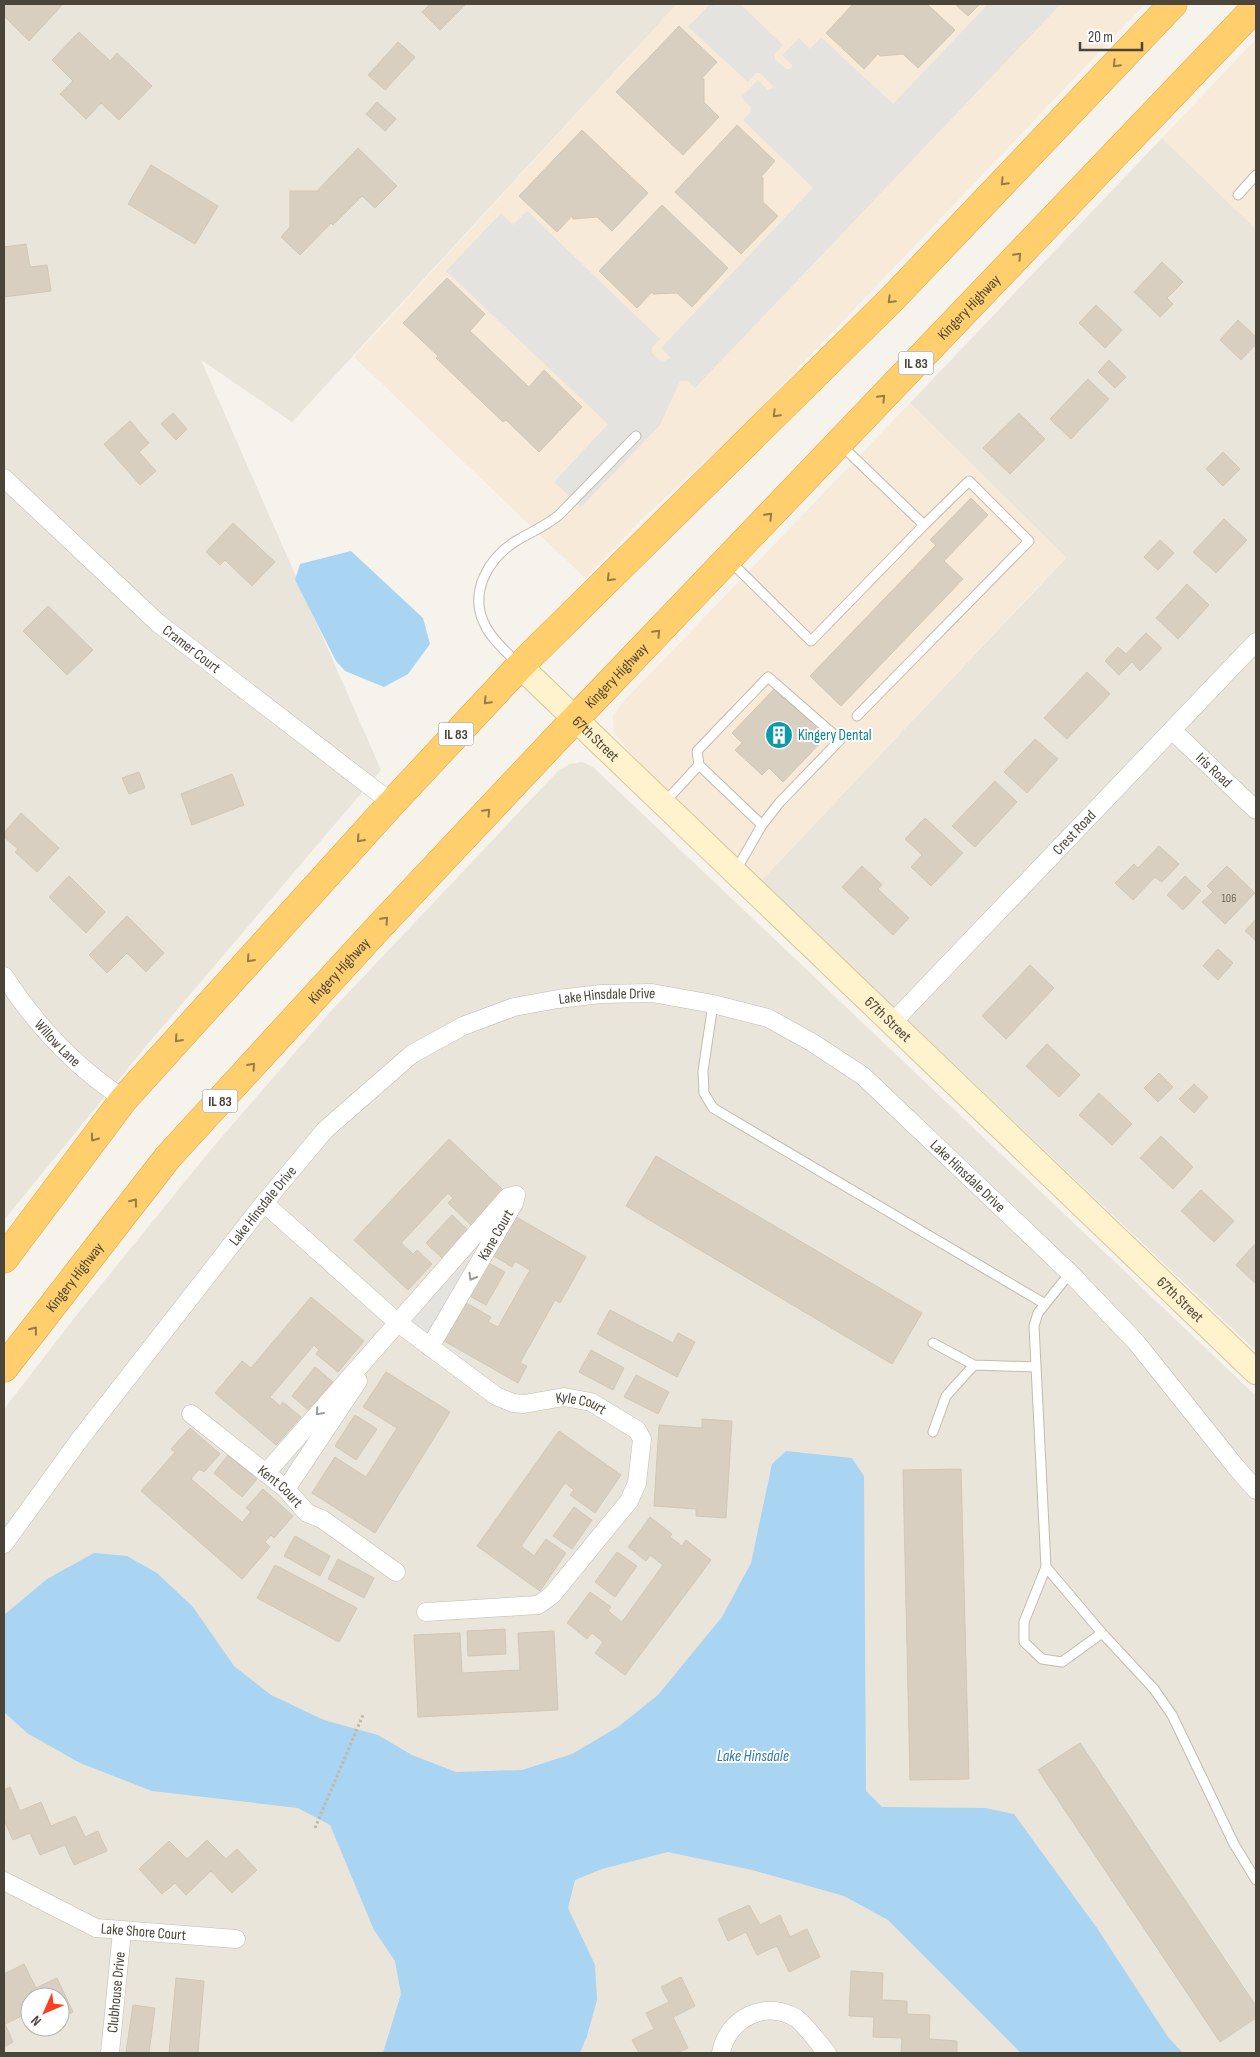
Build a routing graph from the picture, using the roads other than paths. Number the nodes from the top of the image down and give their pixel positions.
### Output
1 (1173, 4) edge
2 (1256, 8) edge
3 (1256, 176) edge
4 (1238, 195) dead end
5 (636, 436) dead end
6 (839, 443) junction
7 (4, 478) edge
8 (924, 525) junction
9 (728, 559) junction
10 (1256, 642) edge
11 (520, 666) junction
12 (857, 716) dead end
13 (575, 719) junction
14 (1172, 730) junction
15 (699, 766) junction
16 (392, 802) junction
17 (663, 804) junction
18 (1256, 810) edge
19 (762, 825) junction
20 (734, 872) junction
21 (4, 976) edge
22 (713, 1004) junction
23 (891, 1024) junction
24 (124, 1099) junction
25 (264, 1203) junction
26 (4, 1259) edge
27 (1070, 1273) junction
28 (1045, 1304) junction
29 (397, 1322) junction
30 (932, 1343) dead end
31 (430, 1347) junction
32 (974, 1365) junction
33 (1036, 1367) junction
34 (4, 1368) edge
35 (1256, 1372) edge
36 (191, 1414) dead end
37 (933, 1432) dead end
38 (266, 1473) junction
39 (286, 1489) junction
40 (1256, 1490) edge
41 (4, 1544) edge
42 (1046, 1567) junction
43 (396, 1572) dead end
44 (426, 1612) dead end
45 (1102, 1633) junction
46 (1256, 1880) edge
47 (4, 1881) edge
48 (122, 1931) junction
49 (236, 1939) dead end
50 (110, 2053) edge
51 (721, 2053) edge
52 (827, 2053) edge

1 -> 11 highway, IL 83
6 -> 2 highway, Kingery Highway / IL 83
3 - 4 lane
5 - 11 lane
6 - 8 lane
9 -> 6 highway, Kingery Highway / IL 83
7 - 16 street, Cramer Court
8 - 9 lane
8 - 12 lane
13 -> 9 highway, Kingery Highway / IL 83
10 - 14 street, Crest Road
11 - 13 street, 67th Street
11 -> 16 highway, IL 83
13 - 17 street, 67th Street
34 -> 13 highway, Kingery Highway / IL 83
14 - 18 street, Iris Road
14 - 23 street, Crest Road
15 - 17 lane
15 - 19 lane
15 - 19 lane
16 -> 24 highway, IL 83
17 - 20 street, 67th Street
19 - 20 lane
20 - 23 street, 67th Street
21 - 24 street, Willow Lane
22 - 25 street, Lake Hinsdale Drive
22 - 27 street, Lake Hinsdale Drive
22 - 28 lane
23 - 35 street, 67th Street
24 -> 26 highway, IL 83
25 - 29 street, Kyle Court
25 - 41 street, Lake Hinsdale Drive
27 - 28 lane
27 - 40 street, Lake Hinsdale Drive
28 - 33 lane
29 - 31 street, Kyle Court
29 -> 31 street, Kane Court
29 -> 38 street, Kane Court
29 - 39 street, Kane Court
30 - 32 lane
31 - 44 street, Kyle Court
32 - 33 lane
32 - 37 lane
33 - 42 lane
36 - 38 street, Kent Court
38 - 39 street, Kent Court
39 - 43 street, Kent Court
42 - 45 lane
42 - 45 lane
45 - 46 lane
47 - 48 street, Lake Shore Court
48 - 49 street, Lake Shore Court
48 - 50 street, Clubhouse Drive
51 - 52 street

